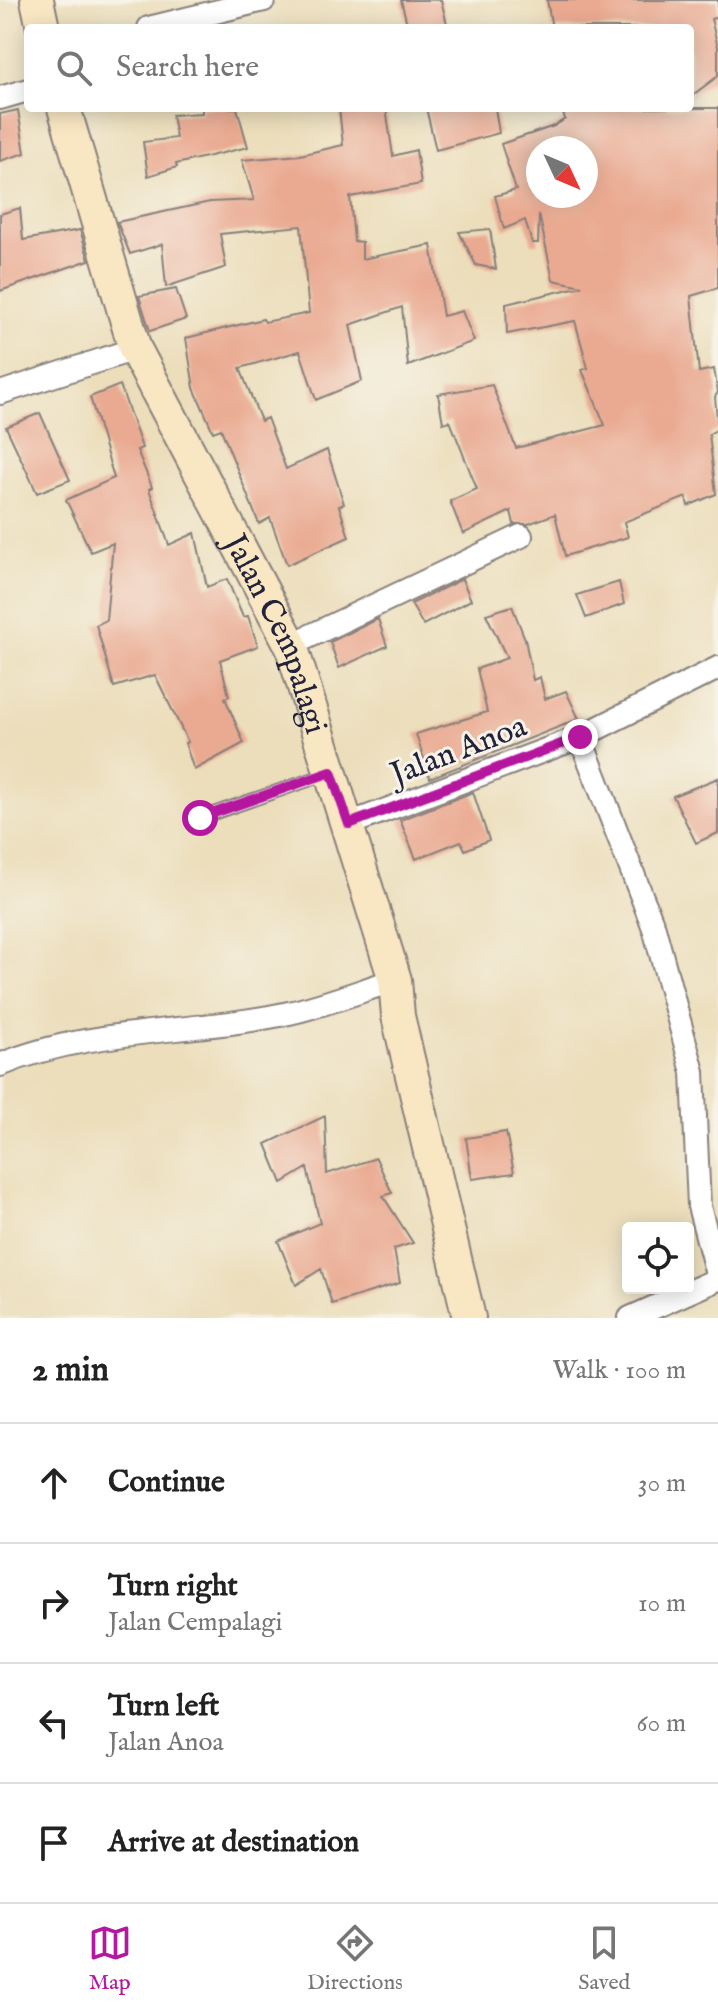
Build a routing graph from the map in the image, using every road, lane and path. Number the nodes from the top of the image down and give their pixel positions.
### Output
1 (37, 0) edge
2 (264, 0) edge
3 (42, 24) edge
4 (165, 24) edge
5 (24, 91) edge
6 (0, 98) edge
7 (65, 112) edge
8 (135, 349) junction
9 (0, 393) edge
10 (521, 536) dead end
11 (291, 645) junction
12 (718, 668) edge
13 (580, 737) junction
14 (331, 772) junction
15 (200, 818) dead end
16 (349, 824) junction
17 (395, 980) junction
18 (0, 1065) edge
19 (718, 1278) edge
20 (469, 1318) edge
21 (630, 1318) edge

1 - 3 street
2 - 4 street
5 - 6 street
7 - 8 street, Jalan Cempalagi
8 - 9 street
8 - 11 street, Jalan Cempalagi
10 - 11 street
11 - 14 street, Jalan Cempalagi
12 - 13 street, Jalan Anoa
13 - 16 street, Jalan Anoa
13 - 19 street
14 - 15 lane
14 - 16 street, Jalan Cempalagi
16 - 17 street, Jalan Cempalagi
17 - 18 street
17 - 20 street, Jalan Cempalagi
19 - 21 street

